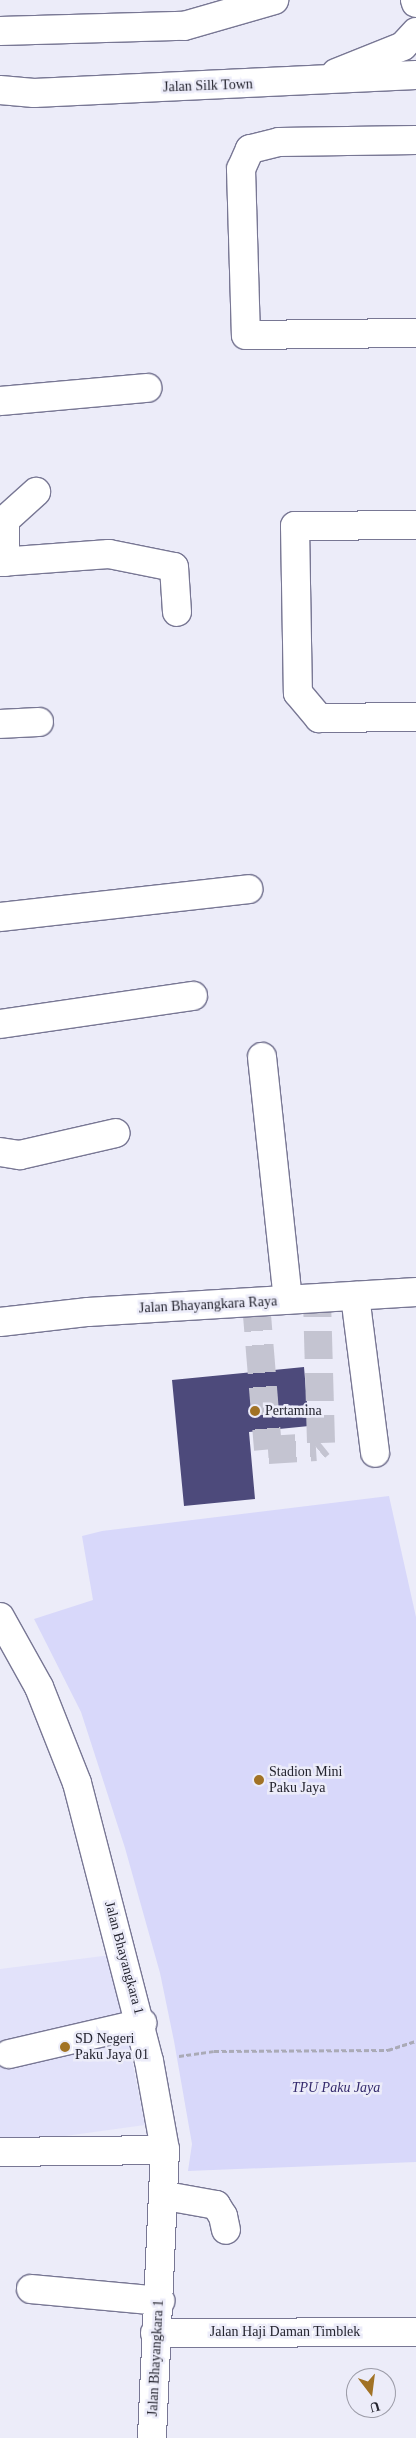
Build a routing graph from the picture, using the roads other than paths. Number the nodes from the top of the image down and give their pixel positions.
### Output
1 (274, 0) edge
2 (0, 30) edge
3 (416, 32) edge
4 (416, 75) edge
5 (314, 82) junction
6 (0, 90) edge
7 (34, 93) junction
8 (0, 104) edge
9 (416, 140) edge
10 (416, 333) edge
11 (146, 388) dead end
12 (0, 401) edge
13 (36, 492) dead end
14 (416, 524) edge
15 (2, 562) edge
16 (177, 612) dead end
17 (416, 717) edge
18 (39, 722) dead end
19 (0, 724) edge
20 (248, 889) dead end
21 (0, 917) edge
22 (193, 996) dead end
23 (0, 1024) edge
24 (262, 1057) dead end
25 (116, 1133) dead end
26 (0, 1152) edge
27 (416, 1292) edge
28 (355, 1296) junction
29 (288, 1300) junction
30 (0, 1322) edge
31 (375, 1453) dead end
32 (0, 1617) edge
33 (142, 2023) junction
34 (9, 2054) dead end
35 (165, 2150) junction
36 (0, 2152) edge
37 (166, 2196) junction
38 (226, 2230) dead end
39 (31, 2288) dead end
40 (160, 2301) junction
41 (416, 2332) edge
42 (155, 2333) junction
43 (152, 2438) edge

1 - 2 street
3 - 5 street
4 - 5 street, Jalan Silk Town
5 - 7 street, Jalan Silk Town
6 - 7 street, Jalan Silk Town
7 - 8 street
9 - 10 street
11 - 12 street
13 - 15 street
14 - 17 street
15 - 16 street
18 - 19 street
20 - 21 street
22 - 23 street
24 - 29 street
25 - 26 street
27 - 28 street, Jalan Bhayangkara Raya
28 - 29 street, Jalan Bhayangkara Raya
28 - 31 street
29 - 30 street, Jalan Bhayangkara Raya
32 - 33 street, Jalan Bhayangkara 1
33 - 34 street
33 - 35 street, Jalan Bhayangkara 1
35 - 36 street
35 - 37 street, Jalan Bhayangkara 1
37 - 38 street
37 - 40 street, Jalan Bhayangkara 1
39 - 40 street
40 - 42 street, Jalan Bhayangkara 1
41 - 42 street, Jalan Haji Daman Timblek
42 - 43 street, Jalan Bhayangkara 1

